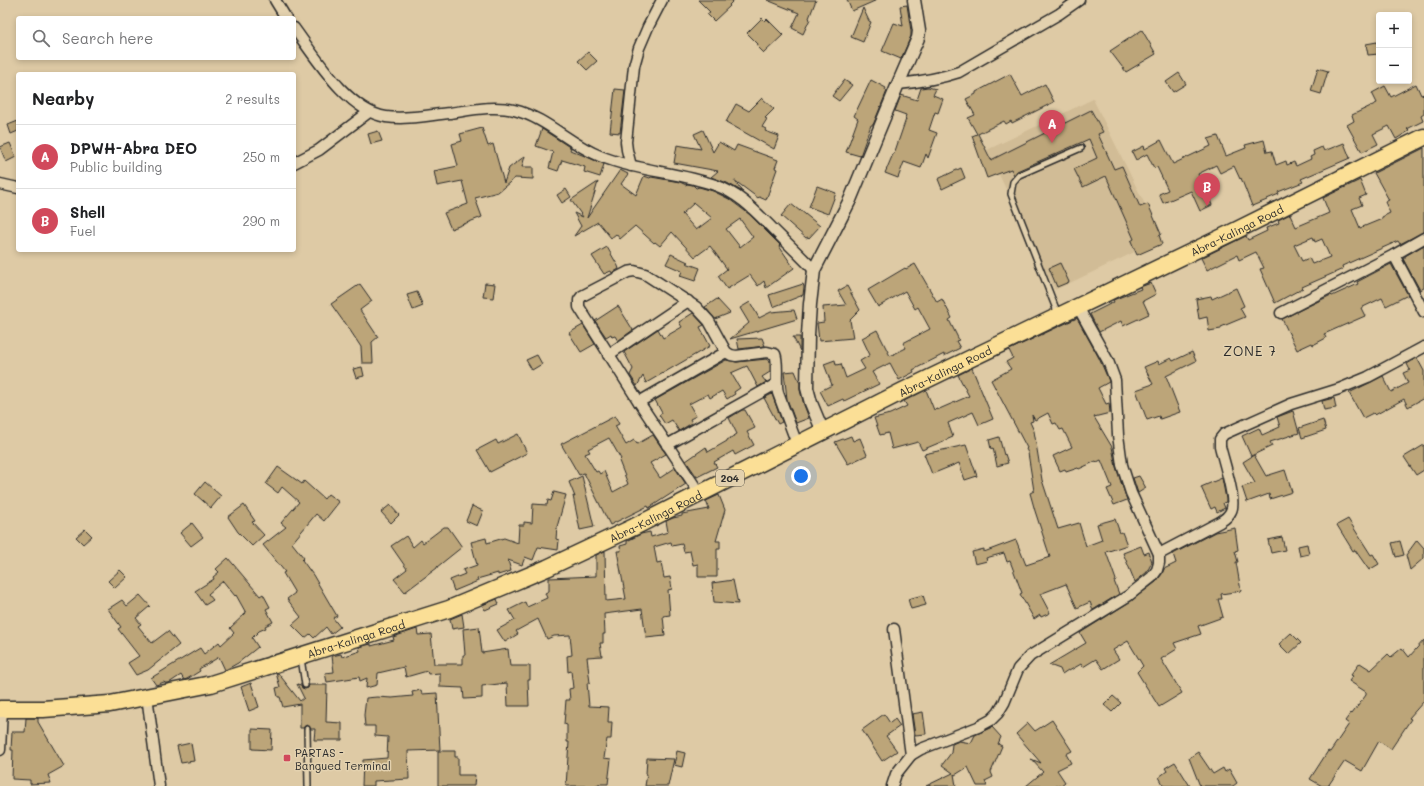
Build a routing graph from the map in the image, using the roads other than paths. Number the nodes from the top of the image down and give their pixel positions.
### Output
1 (275, 0) edge
2 (662, 0) edge
3 (914, 0) edge
4 (1079, 0) edge
5 (285, 16) edge
6 (296, 31) edge
7 (898, 84) junction
8 (369, 112) junction
9 (1424, 138) edge
10 (1081, 148) dead end
11 (296, 162) edge
12 (631, 166) junction
13 (0, 184) edge
14 (16, 188) edge
15 (1424, 238) edge
16 (1394, 255) junction
17 (814, 270) junction
18 (688, 301) junction
19 (1078, 307) junction
20 (1424, 312) edge
21 (1281, 313) dead end
22 (1059, 316) junction
23 (1424, 347) edge
24 (726, 352) junction
25 (608, 355) junction
26 (776, 384) junction
27 (639, 402) junction
28 (824, 432) junction
29 (797, 444) junction
30 (667, 445) junction
31 (700, 494) junction
32 (1159, 554) junction
33 (894, 629) dead end
34 (301, 655) junction
35 (305, 685) dead end
36 (147, 696) junction
37 (1, 709) edge
38 (307, 728) dead end
39 (0, 750) edge
40 (911, 755) junction
41 (159, 786) edge
42 (308, 786) edge
43 (892, 786) edge

1 - 5 street
2 - 12 street
3 - 7 street
4 - 7 street
6 - 8 street
7 - 17 street
8 - 11 street
8 - 12 street
9 - 19 main road, Abra-Kalinga Road / 204
10 - 22 lane
12 - 17 street
13 - 14 street
15 - 16 street
16 - 20 street
16 - 21 street
17 - 28 street
18 - 24 street
18 - 25 street
18 - 25 street
19 - 22 main road, Abra-Kalinga Road / 204
19 - 32 street
22 - 28 main road, Abra-Kalinga Road / 204
23 - 32 street
24 - 26 street
24 - 27 street
25 - 27 street
26 - 29 street
26 - 30 street
27 - 30 street
28 - 29 main road, Abra-Kalinga Road / 204
29 - 31 main road, Abra-Kalinga Road / 204
30 - 31 street
31 - 34 main road, Abra-Kalinga Road / 204
32 - 40 street
33 - 40 street
34 - 35 lane
34 - 36 main road, Abra-Kalinga Road / 204
36 - 37 main road, Abra-Kalinga Road / 204
36 - 41 street
37 - 39 street
38 - 42 lane
40 - 43 street

